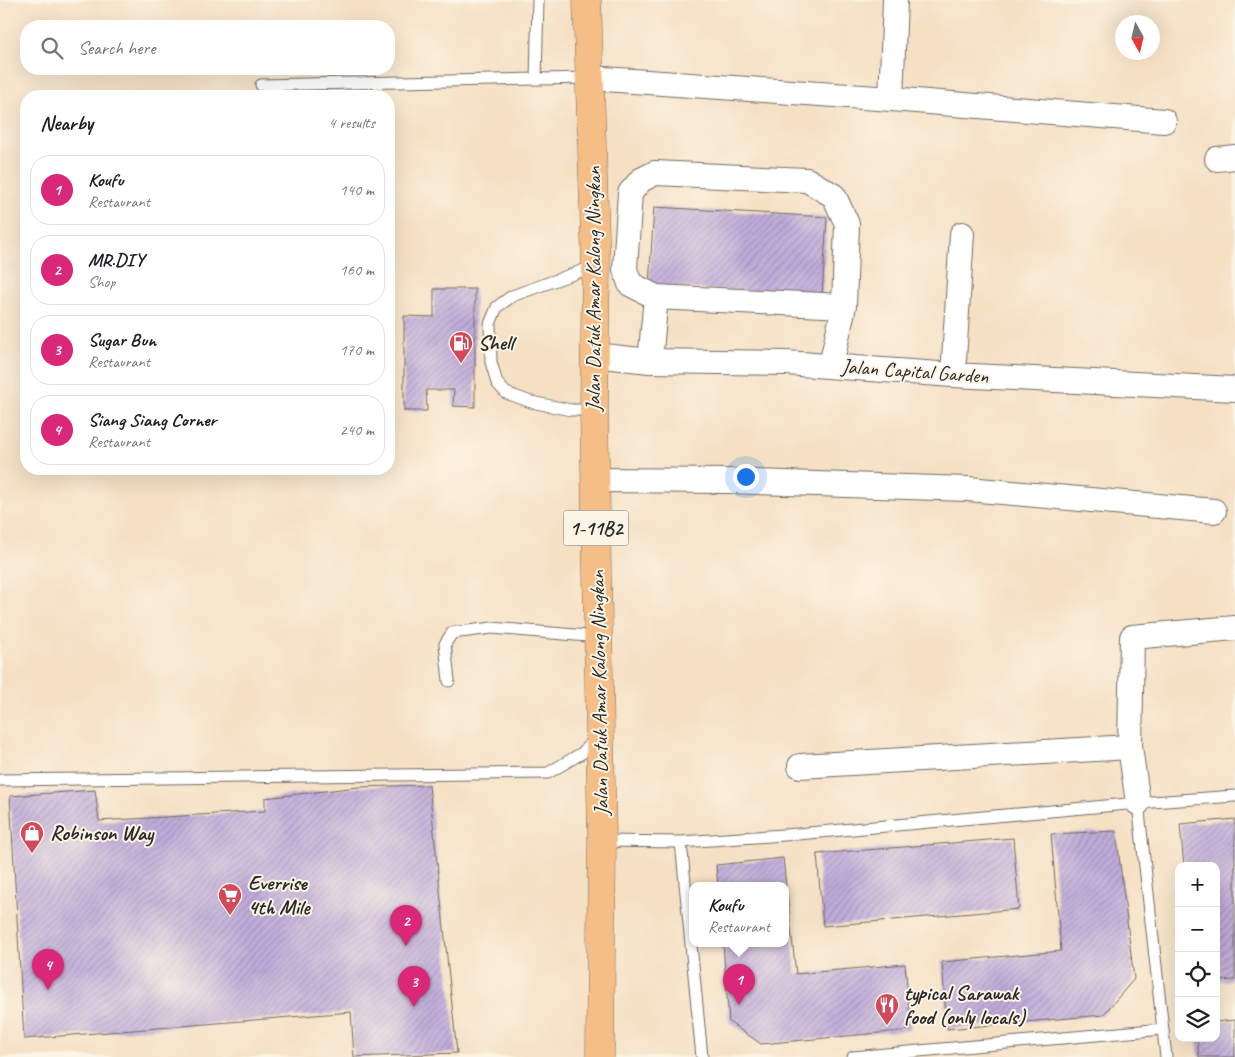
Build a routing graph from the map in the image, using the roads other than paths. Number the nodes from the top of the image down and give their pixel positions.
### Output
1 (538, 0) edge
2 (587, 0) edge
3 (895, 0) edge
4 (590, 78) junction
5 (536, 79) junction
6 (261, 85) dead end
7 (891, 99) junction
8 (1164, 121) dead end
9 (962, 234) dead end
10 (596, 266) junction
11 (656, 297) junction
12 (844, 306) junction
13 (594, 355) junction
14 (650, 361) junction
15 (831, 365) junction
16 (953, 375) junction
17 (1235, 389) edge
18 (594, 410) junction
19 (595, 480) junction
20 (1214, 511) dead end
21 (1235, 628) edge
22 (599, 637) junction
23 (449, 681) dead end
24 (599, 734) junction
25 (1130, 748) junction
26 (800, 766) dead end
27 (0, 780) edge
28 (1235, 796) edge
29 (1138, 803) junction
30 (602, 841) junction
31 (681, 842) junction
32 (689, 924) edge
33 (691, 947) edge
34 (1163, 1029) junction
35 (600, 1057) edge
36 (702, 1057) edge
37 (853, 1057) edge
38 (1166, 1057) edge

1 - 5 lane
2 - 4 highway, Jalan Datuk Amar Kalong Ningkan / 1-11B2
3 - 7 street
4 - 5 lane
4 - 7 street
4 - 10 highway, Jalan Datuk Amar Kalong Ningkan / 1-11B2
5 - 6 lane
7 - 8 street
9 - 16 street
10 - 13 highway, Jalan Datuk Amar Kalong Ningkan / 1-11B2
10 - 18 lane
11 - 12 street
11 - 12 street
11 - 14 street
12 - 15 street
13 - 14 street, Jalan Capital Garden
13 - 18 highway, Jalan Datuk Amar Kalong Ningkan / 1-11B2
14 - 15 street, Jalan Capital Garden
15 - 16 street, Jalan Capital Garden
16 - 17 street, Jalan Capital Garden
18 - 19 highway, Jalan Datuk Amar Kalong Ningkan / 1-11B2
19 - 20 street
19 - 22 highway, Jalan Datuk Amar Kalong Ningkan / 1-11B2
21 - 25 street
22 - 23 lane
22 - 24 highway, Jalan Datuk Amar Kalong Ningkan / 1-11B2
24 - 27 lane
24 - 30 highway, Jalan Datuk Amar Kalong Ningkan / 1-11B2
25 - 26 street
25 - 29 street
28 - 29 lane
29 - 31 lane
29 - 34 lane
30 - 31 lane
30 - 35 highway, Jalan Datuk Amar Kalong Ningkan / 1-11B2
31 - 32 lane
33 - 36 lane
34 - 37 lane
34 - 38 lane

